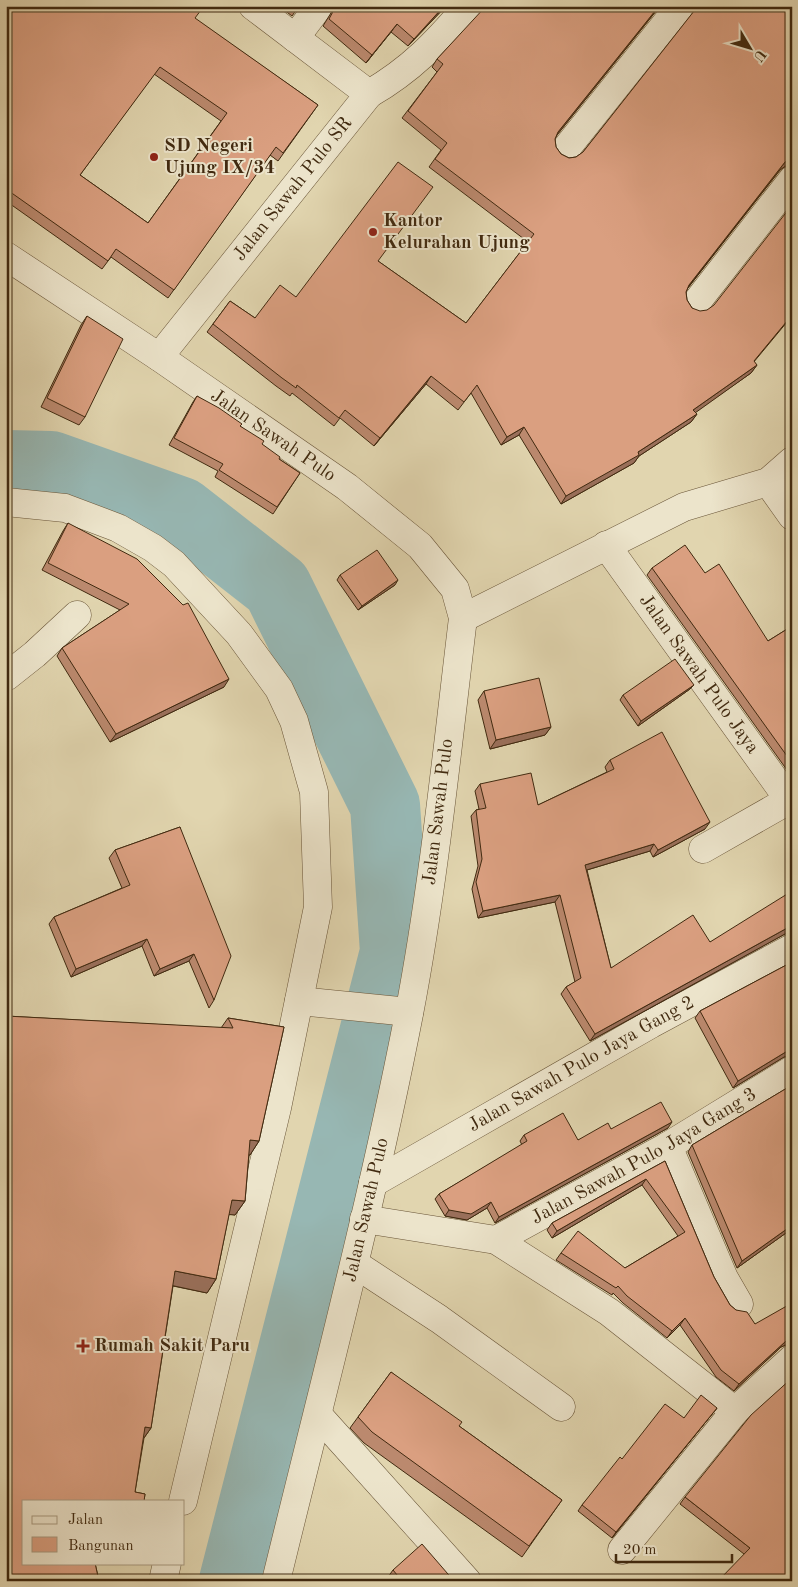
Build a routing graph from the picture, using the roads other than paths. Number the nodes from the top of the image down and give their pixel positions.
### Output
1 (253, 6) edge
2 (319, 6) edge
3 (468, 6) edge
4 (680, 6) edge
5 (295, 38) junction
6 (370, 94) junction
7 (565, 150) dead end
8 (792, 180) edge
9 (6, 256) edge
10 (696, 303) dead end
11 (159, 357) junction
12 (792, 461) edge
13 (768, 482) junction
14 (6, 502) edge
15 (792, 516) edge
16 (606, 545) junction
17 (77, 615) dead end
18 (463, 618) junction
19 (6, 676) edge
20 (790, 802) edge
21 (703, 849) dead end
22 (792, 948) edge
23 (311, 1002) junction
24 (397, 1011) junction
25 (792, 1070) edge
26 (668, 1146) junction
27 (374, 1183) junction
28 (364, 1219) junction
29 (496, 1240) junction
30 (355, 1264) junction
31 (739, 1304) dead end
32 (792, 1360) edge
33 (561, 1407) dead end
34 (734, 1411) junction
35 (318, 1414) junction
36 (183, 1500) edge
37 (622, 1550) dead end
38 (167, 1564) edge
39 (163, 1581) edge
40 (276, 1581) edge
41 (467, 1581) edge

1 - 5 street
2 - 5 street
3 - 6 street, Jalan Sawah Pulo SR
4 - 7 street
5 - 6 street
6 - 11 street, Jalan Sawah Pulo SR
8 - 10 street
9 - 11 street, Jalan Sawah Pulo
11 - 18 street, Jalan Sawah Pulo
12 - 13 street
13 - 15 street
13 - 16 street
14 - 23 street
16 - 18 street
16 - 20 street, Jalan Sawah Pulo Jaya
17 - 19 street
18 - 24 street, Jalan Sawah Pulo
20 - 21 street
22 - 27 street, Jalan Sawah Pulo Jaya Gang 2
23 - 24 street
23 - 36 street
24 - 27 street, Jalan Sawah Pulo
25 - 26 street, Jalan Sawah Pulo Jaya Gang 3
26 - 29 street, Jalan Sawah Pulo Jaya Gang 3
26 - 31 street
27 - 28 street, Jalan Sawah Pulo
28 - 29 street
28 - 30 street, Jalan Sawah Pulo
29 - 34 street
30 - 33 street
30 - 35 street, Jalan Sawah Pulo
32 - 34 street
34 - 37 street
35 - 40 street, Jalan Sawah Pulo
35 - 41 street
38 - 39 street

